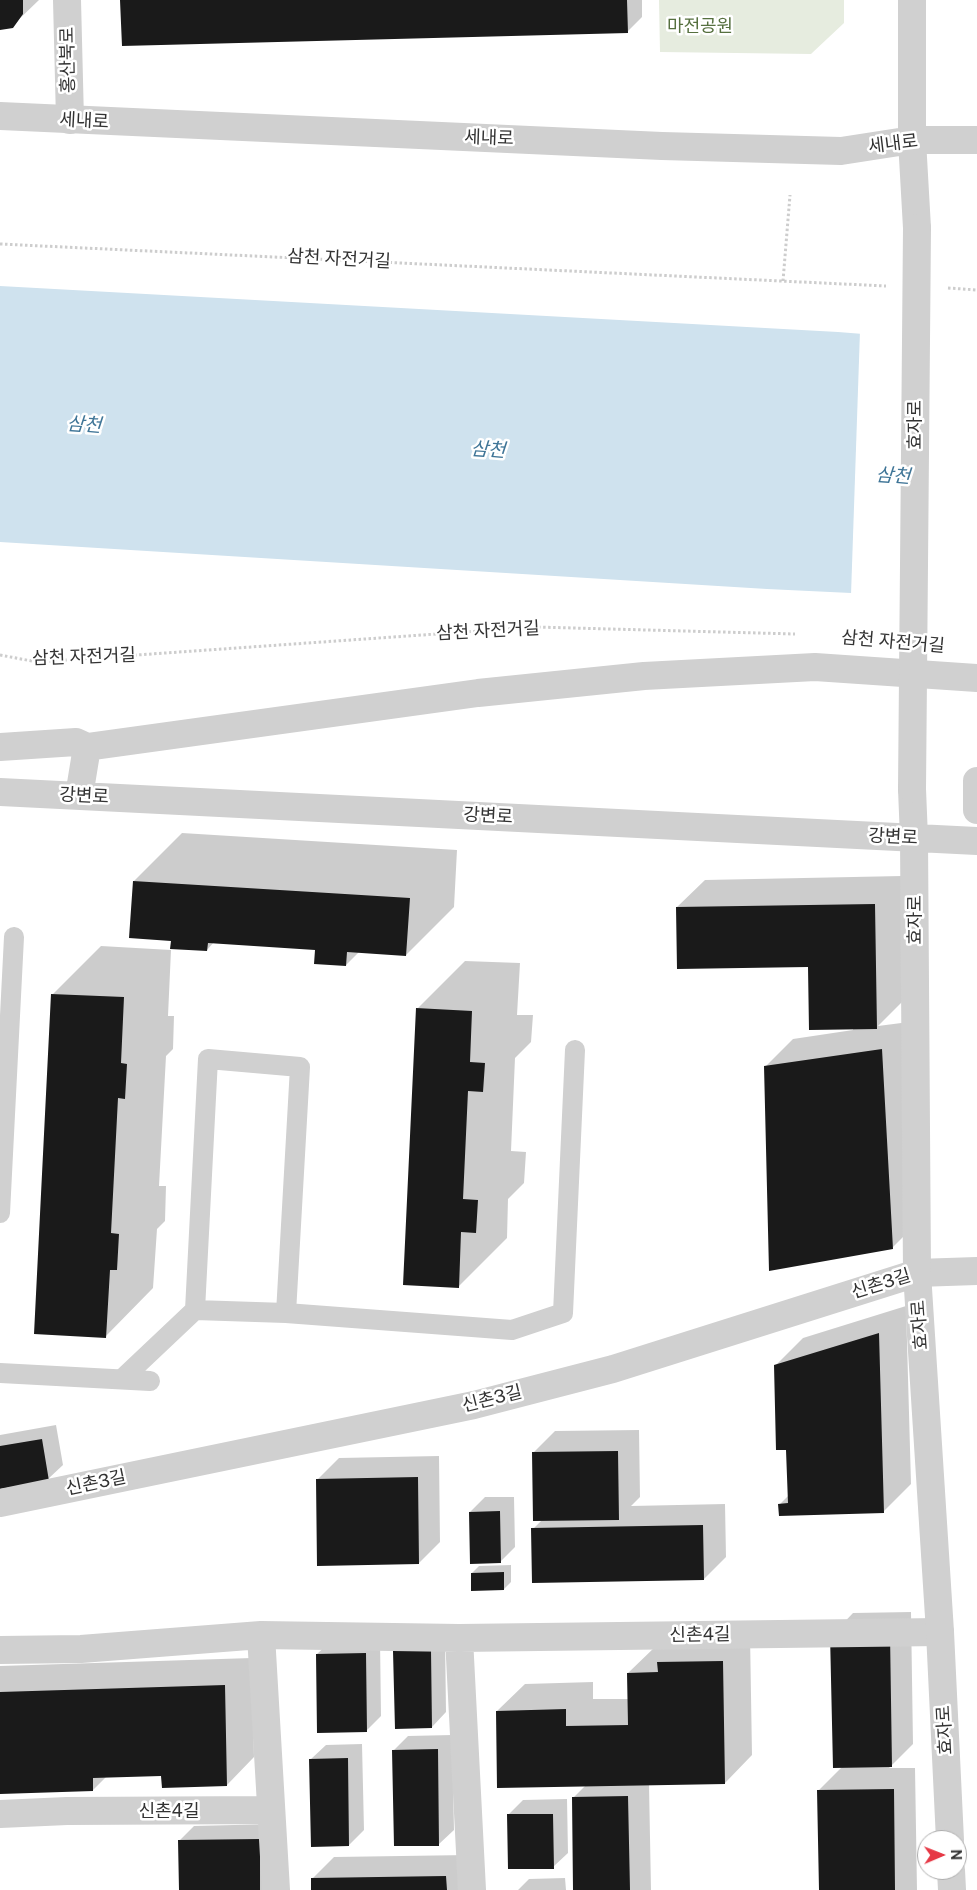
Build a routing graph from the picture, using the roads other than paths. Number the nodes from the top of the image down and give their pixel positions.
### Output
1 (67, 0) edge
2 (912, 0) edge
3 (0, 116) edge
4 (70, 120) junction
5 (912, 140) junction
6 (977, 140) edge
7 (977, 678) edge
8 (0, 747) edge
9 (87, 747) junction
10 (977, 781) edge
11 (0, 792) edge
12 (79, 796) junction
13 (977, 797) edge
14 (977, 810) edge
15 (914, 838) junction
16 (977, 841) edge
17 (14, 937) dead end
18 (575, 1050) dead end
19 (0, 1213) edge
20 (977, 1271) edge
21 (917, 1273) junction
22 (195, 1310) junction
23 (286, 1313) junction
24 (0, 1372) edge
25 (122, 1379) junction
26 (150, 1381) dead end
27 (0, 1503) edge
28 (940, 1632) junction
29 (261, 1635) junction
30 (459, 1638) junction
31 (0, 1650) edge
32 (271, 1810) junction
33 (0, 1814) edge
34 (950, 1830) edge
35 (276, 1890) edge
36 (472, 1890) edge

1 - 4 street, 홍산북로
2 - 5 street, 효자로
3 - 4 street, 세내로
4 - 5 street, 세내로
5 - 6 street, 세내로
5 - 15 street, 효자로, bridge
7 - 9 street
8 - 9 street
9 - 12 street
10 - 13 street
11 - 12 street, 강변로
12 - 15 street, 강변로
13 - 14 street
15 - 16 street, 강변로
15 - 21 street, 효자로
17 - 19 lane
18 - 23 lane
20 - 21 street, 신촌3길
21 - 27 street, 신촌3길
21 - 28 street, 효자로
22 - 23 lane
22 - 23 lane
22 - 25 lane
24 - 25 lane
25 - 26 lane
28 - 30 street, 신촌4길
28 - 34 street, 효자로
29 - 30 street, 신촌4길
29 - 31 street, 신촌4길
29 - 32 street
30 - 36 street
32 - 33 street, 신촌4길
32 - 35 street

